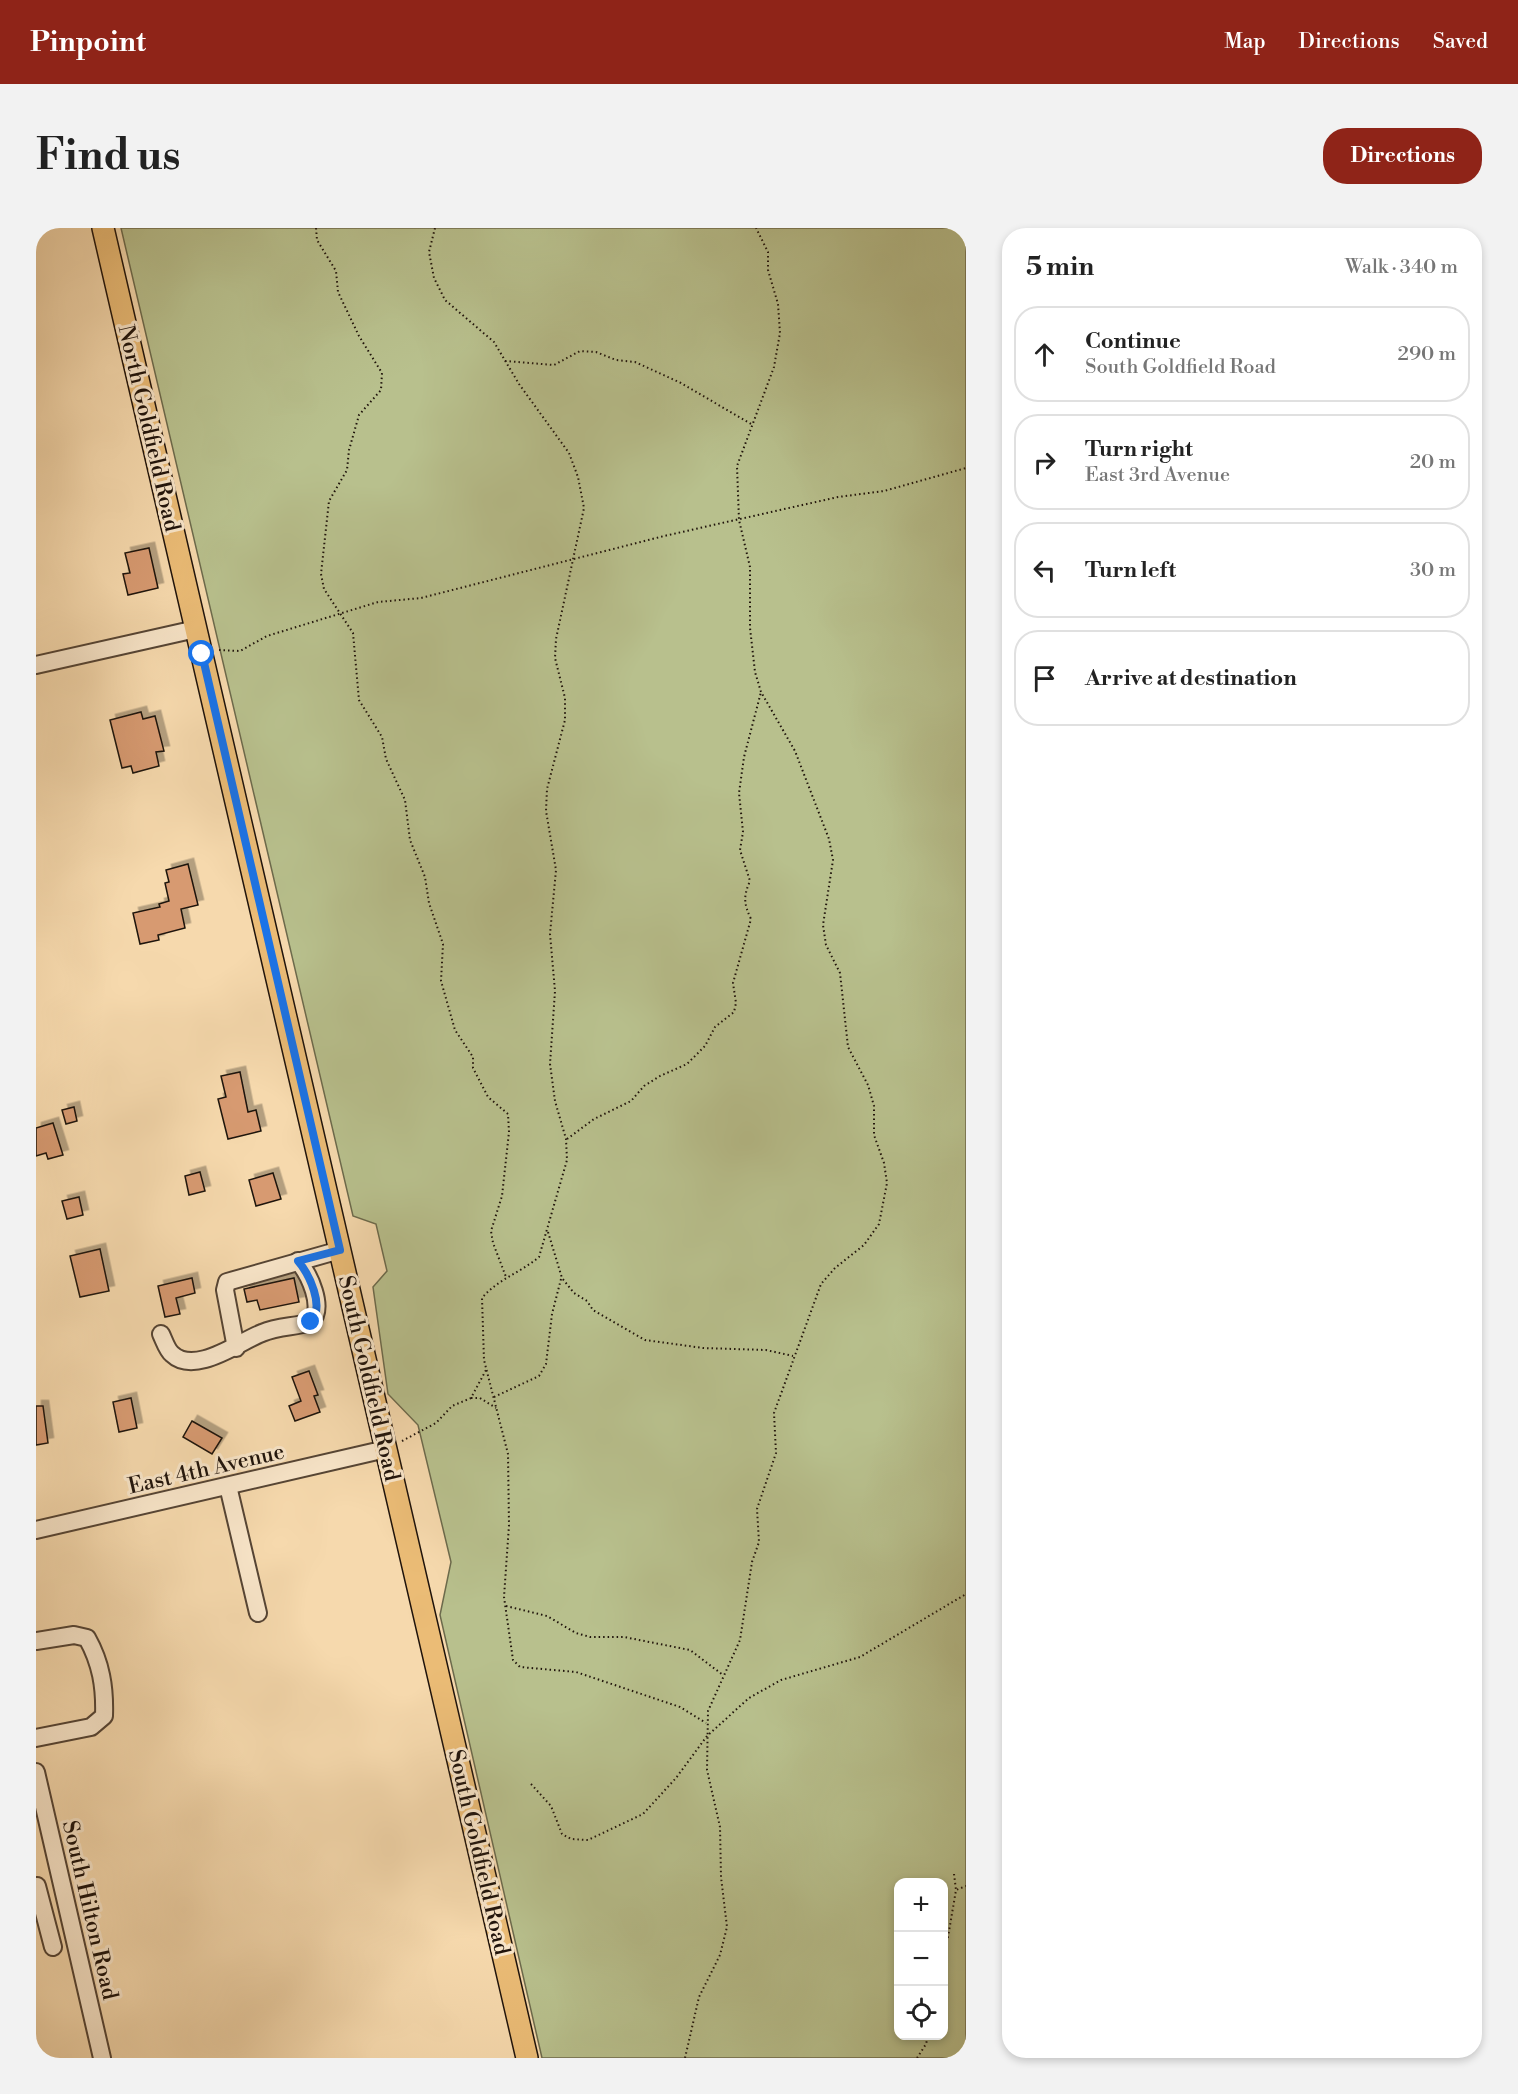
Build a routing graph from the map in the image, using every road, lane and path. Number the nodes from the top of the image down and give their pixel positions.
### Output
1 (104, 228) edge
2 (316, 228) edge
3 (435, 228) edge
4 (756, 228) edge
5 (505, 361) junction
6 (752, 424) junction
7 (966, 468) edge
8 (740, 520) junction
9 (574, 559) junction
10 (339, 613) junction
11 (196, 629) junction
12 (202, 654) junction
13 (36, 665) edge
14 (761, 692) junction
15 (566, 1139) junction
16 (548, 1232) junction
17 (340, 1250) junction
18 (298, 1261) junction
19 (506, 1277) junction
20 (562, 1278) junction
21 (161, 1334) dead end
22 (236, 1348) junction
23 (793, 1356) junction
24 (486, 1368) junction
25 (494, 1397) junction
26 (471, 1398) junction
27 (498, 1409) junction
28 (386, 1449) junction
29 (228, 1486) junction
30 (36, 1530) edge
31 (966, 1594) edge
32 (506, 1606) junction
33 (258, 1613) dead end
34 (36, 1641) edge
35 (724, 1676) junction
36 (706, 1723) junction
37 (707, 1736) junction
38 (36, 1738) edge
39 (36, 1772) edge
40 (531, 1784) dead end
41 (954, 1874) dead end
42 (61, 1880) junction
43 (37, 1886) edge
44 (966, 1886) edge
45 (956, 1890) junction
46 (948, 1937) edge
47 (75, 1942) junction
48 (53, 1947) junction
49 (36, 1951) edge
50 (927, 2040) edge
51 (102, 2058) edge
52 (527, 2058) edge
53 (686, 2058) edge
54 (917, 2058) edge

1 - 11 main road, North Goldfield Road
2 - 10 path
3 - 5 path
4 - 6 path
5 - 6 path
5 - 9 path
6 - 8 path
7 - 8 path
8 - 9 path
8 - 14 path
9 - 10 path
9 - 15 path
10 - 12 path
10 - 19 path
11 - 12 main road, South Goldfield Road
11 - 13 street
12 - 17 main road, South Goldfield Road
14 - 15 path
14 - 23 path
15 - 16 path
16 - 19 path
16 - 20 path
17 - 18 street
17 - 28 main road, South Goldfield Road
18 - 22 street
18 - 22 street
19 - 24 path
20 - 23 path
20 - 25 path
21 - 22 street
23 - 35 path
24 - 25 path
24 - 26 path
25 - 27 path
26 - 27 path
26 - 28 path
27 - 32 path
28 - 29 street, East 4th Avenue
28 - 52 main road, South Goldfield Road
29 - 30 street, East 4th Avenue
29 - 33 street
31 - 37 path
32 - 35 path
32 - 36 path
34 - 38 street
35 - 36 path
36 - 37 path
37 - 40 path
37 - 53 path
39 - 42 street, South Hilton Road
41 - 45 path
42 - 43 street
42 - 47 street, South Hilton Road
43 - 48 street
44 - 45 path
45 - 46 path
47 - 48 street
47 - 51 street, South Hilton Road
48 - 49 street
50 - 54 path

